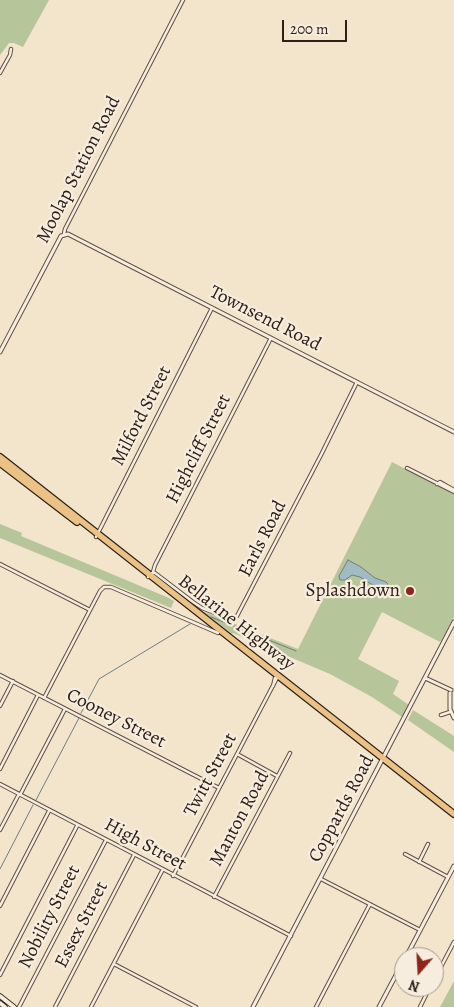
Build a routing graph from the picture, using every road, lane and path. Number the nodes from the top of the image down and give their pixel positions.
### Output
1 (183, 0) edge
2 (11, 49) dead end
3 (0, 74) edge
4 (64, 234) junction
5 (212, 308) junction
6 (271, 338) junction
7 (0, 352) edge
8 (357, 382) junction
9 (454, 432) edge
10 (0, 457) edge
11 (0, 463) edge
12 (407, 468) dead end
13 (454, 491) edge
14 (97, 535) junction
15 (0, 564) edge
16 (150, 575) junction
17 (90, 610) junction
18 (454, 622) edge
19 (196, 623) junction
20 (205, 623) junction
21 (213, 624) junction
22 (218, 633) junction
23 (0, 675) edge
24 (277, 678) junction
25 (426, 678) junction
26 (13, 681) junction
27 (452, 691) edge
28 (38, 695) junction
29 (44, 698) junction
30 (0, 706) edge
31 (65, 709) junction
32 (450, 712) junction
33 (441, 715) dead end
34 (454, 718) edge
35 (290, 753) dead end
36 (237, 754) junction
37 (383, 760) junction
38 (0, 768) edge
39 (278, 776) junction
40 (0, 784) edge
41 (219, 788) junction
42 (19, 794) junction
43 (50, 810) junction
44 (454, 814) edge
45 (454, 818) edge
46 (78, 825) junction
47 (0, 830) edge
48 (106, 840) junction
49 (428, 844) dead end
50 (405, 854) dead end
51 (134, 855) junction
52 (419, 862) junction
53 (454, 866) edge
54 (162, 870) junction
55 (173, 876) junction
56 (448, 877) junction
57 (321, 879) junction
58 (214, 897) junction
59 (370, 904) junction
60 (0, 906) edge
61 (420, 930) junction
62 (290, 937) junction
63 (454, 942) edge
64 (411, 947) edge
65 (444, 959) edge
66 (114, 964) junction
67 (0, 975) edge
68 (394, 979) edge
69 (0, 996) edge
70 (0, 1004) edge
71 (5, 1007) edge
72 (14, 1007) edge
73 (19, 1007) edge
74 (55, 1007) edge
75 (91, 1007) edge
76 (196, 1007) edge
77 (254, 1007) edge
78 (316, 1007) edge
79 (379, 1007) edge

1 - 4 street, Moolap Station Road
2 - 3 street
4 - 5 street, Townsend Road
4 - 7 street, Moolap Station Road
5 - 6 street, Townsend Road
5 - 14 street, Milford Street
6 - 8 street, Townsend Road
6 - 16 street, Highcliff Street
8 - 9 street, Townsend Road
8 - 16 street, Earls Road
10 - 14 highway, Bellarine Highway
11 - 14 highway, Bellarine Highway
12 - 13 street
14 - 16 highway, Bellarine Highway
15 - 17 street
16 - 20 highway, Bellarine Highway
16 - 21 highway, Bellarine Highway
17 - 19 street
17 - 29 street
18 - 25 street, Coppards Road
19 - 20 street
19 - 22 street
20 - 21 highway
20 - 22 highway, Bellarine Highway
21 - 24 highway, Bellarine Highway
22 - 24 highway, Bellarine Highway
23 - 26 street, Cooney Street
24 - 36 street, Twitt Street
24 - 37 highway, Bellarine Highway
25 - 27 street
25 - 37 street, Coppards Road
26 - 28 street, Cooney Street
26 - 30 street
27 - 32 street
28 - 29 street, Cooney Street
28 - 38 street
29 - 31 street, Cooney Street
31 - 41 street, Cooney Street
31 - 42 street
32 - 33 street
32 - 34 street
35 - 39 street, Manton Road
36 - 39 street
36 - 41 street, Twitt Street
37 - 44 highway, Bellarine Highway
37 - 45 highway, Bellarine Highway
37 - 57 street, Coppards Road
39 - 58 street, Manton Road
40 - 42 street, High Street
41 - 55 street, Twitt Street
42 - 43 street, High Street
42 - 47 street
43 - 46 street, High Street
43 - 60 street
46 - 48 street, High Street
46 - 67 street
48 - 51 street, High Street
48 - 73 street, Nobility Street
49 - 52 street
50 - 52 street
51 - 54 street, High Street
51 - 74 street, Essex Street
52 - 56 street
53 - 56 street
54 - 55 street, High Street
54 - 66 street
55 - 58 street, High Street
56 - 61 street
57 - 59 street
57 - 62 street, Coppards Road
58 - 62 street, High Street
59 - 61 street
59 - 78 street
61 - 64 street
62 - 77 street, Coppards Road
63 - 65 street
66 - 75 street
66 - 76 street
68 - 79 street
69 - 72 main road
70 - 71 main road

